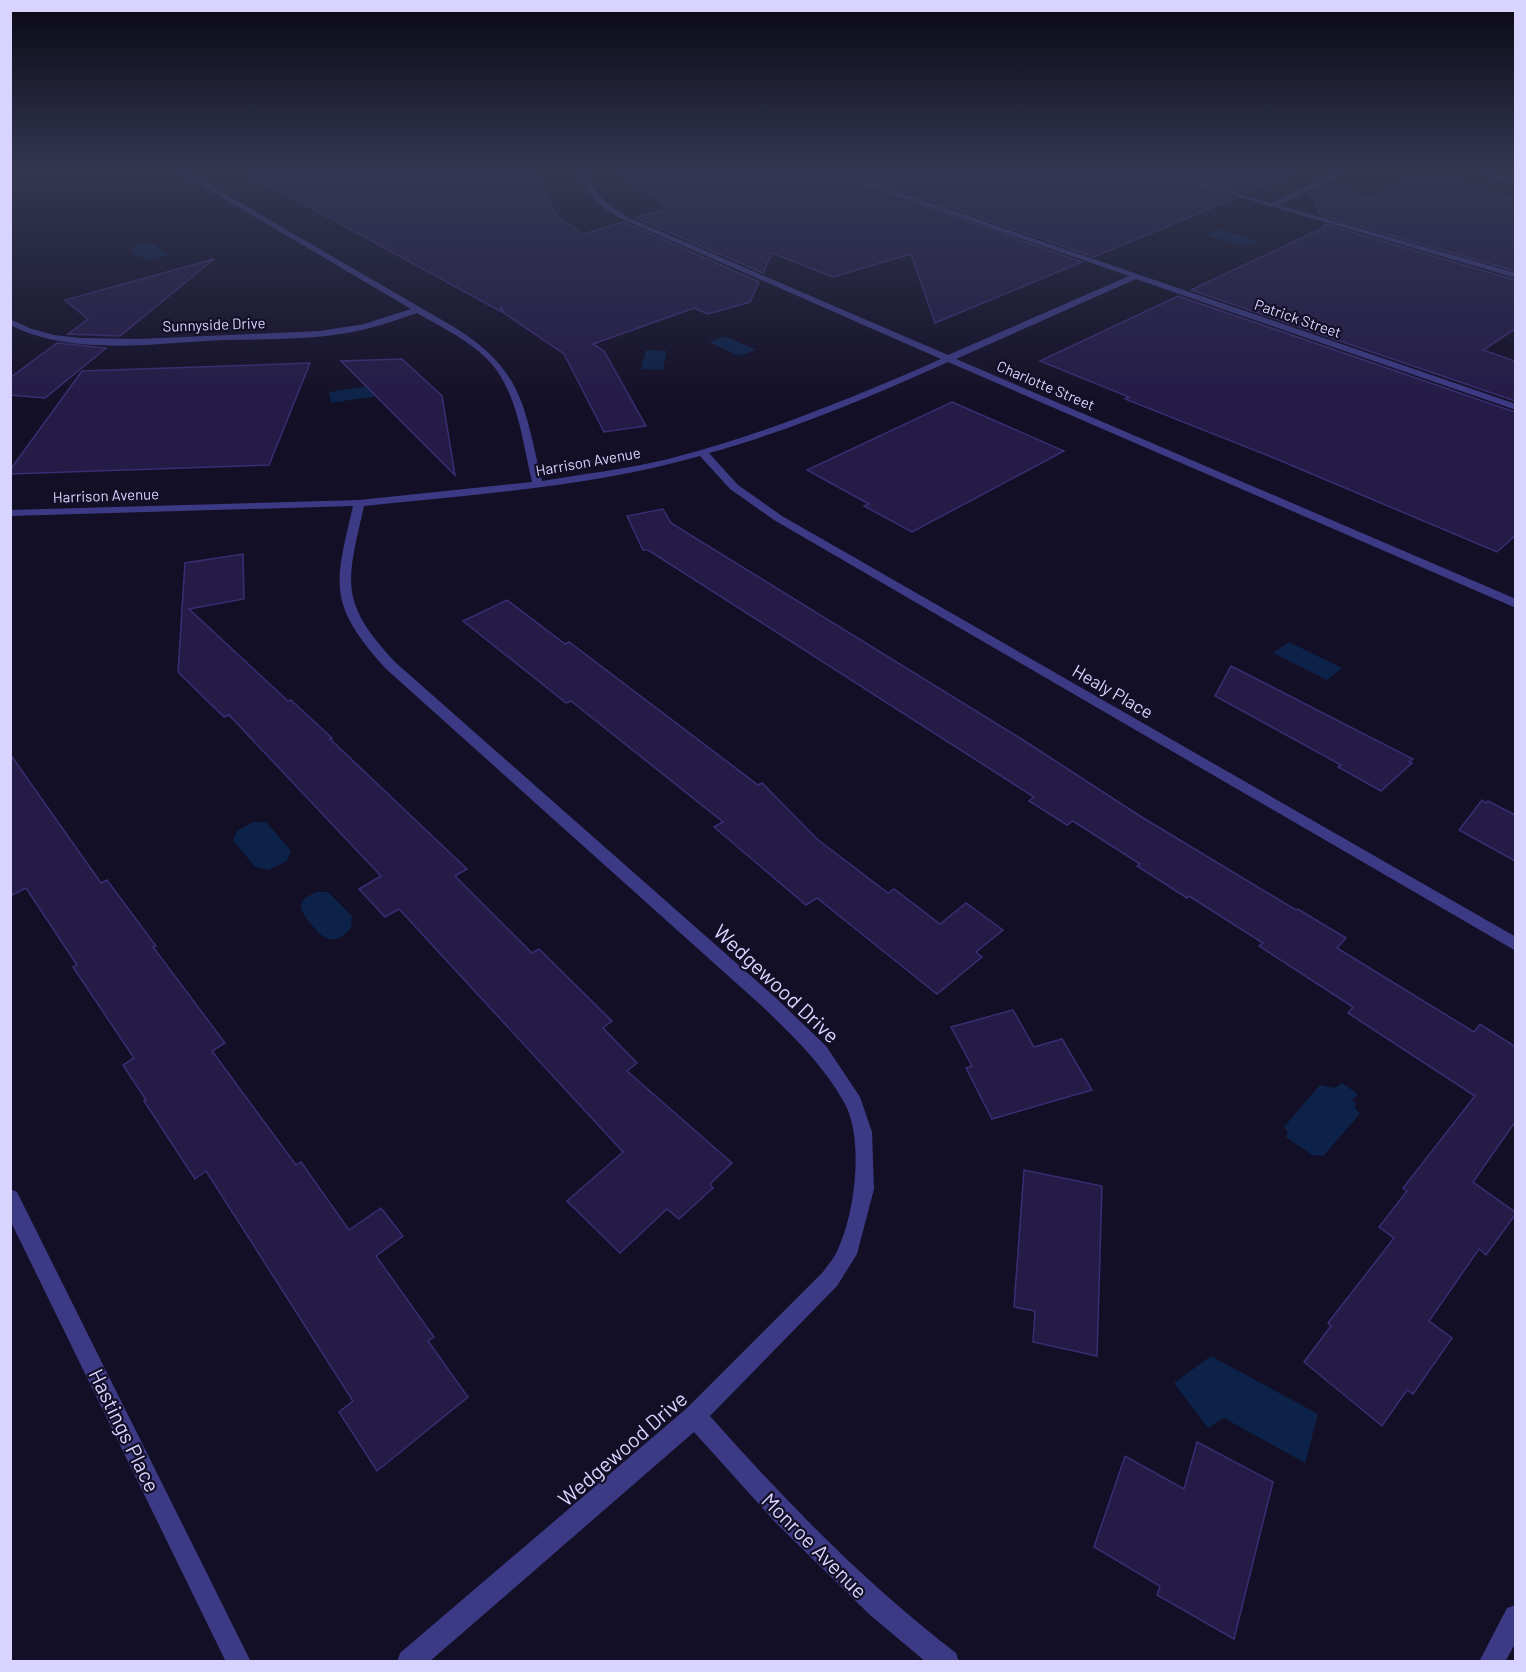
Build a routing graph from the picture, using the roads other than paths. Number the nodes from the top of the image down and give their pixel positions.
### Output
1 (315, 250) edge
2 (696, 250) edge
3 (1057, 250) edge
4 (1426, 250) edge
5 (1515, 276) edge
6 (1134, 277) junction
7 (418, 310) junction
8 (10, 321) edge
9 (947, 359) junction
10 (1515, 407) edge
11 (703, 453) junction
12 (538, 485) junction
13 (359, 503) junction
14 (10, 513) edge
15 (1515, 604) edge
16 (1515, 945) edge
17 (10, 1198) edge
18 (695, 1416) junction
19 (1515, 1617) edge
20 (239, 1662) edge
21 (409, 1662) edge
22 (947, 1662) edge
23 (1491, 1662) edge

1 - 7 street
2 - 9 street, Charlotte Street
3 - 6 street, Patrick Street
4 - 5 street
6 - 9 street, Harrison Avenue
6 - 10 street, Patrick Street
7 - 8 street, Sunnyside Drive
7 - 12 street
9 - 11 street, Harrison Avenue
9 - 15 street, Charlotte Street
11 - 12 street, Harrison Avenue
11 - 16 street, Healy Place
12 - 13 street, Harrison Avenue
13 - 14 street, Harrison Avenue
13 - 18 street, Wedgewood Drive
17 - 20 street, Hastings Place
18 - 21 street, Wedgewood Drive
18 - 22 street, Monroe Avenue
19 - 23 street

